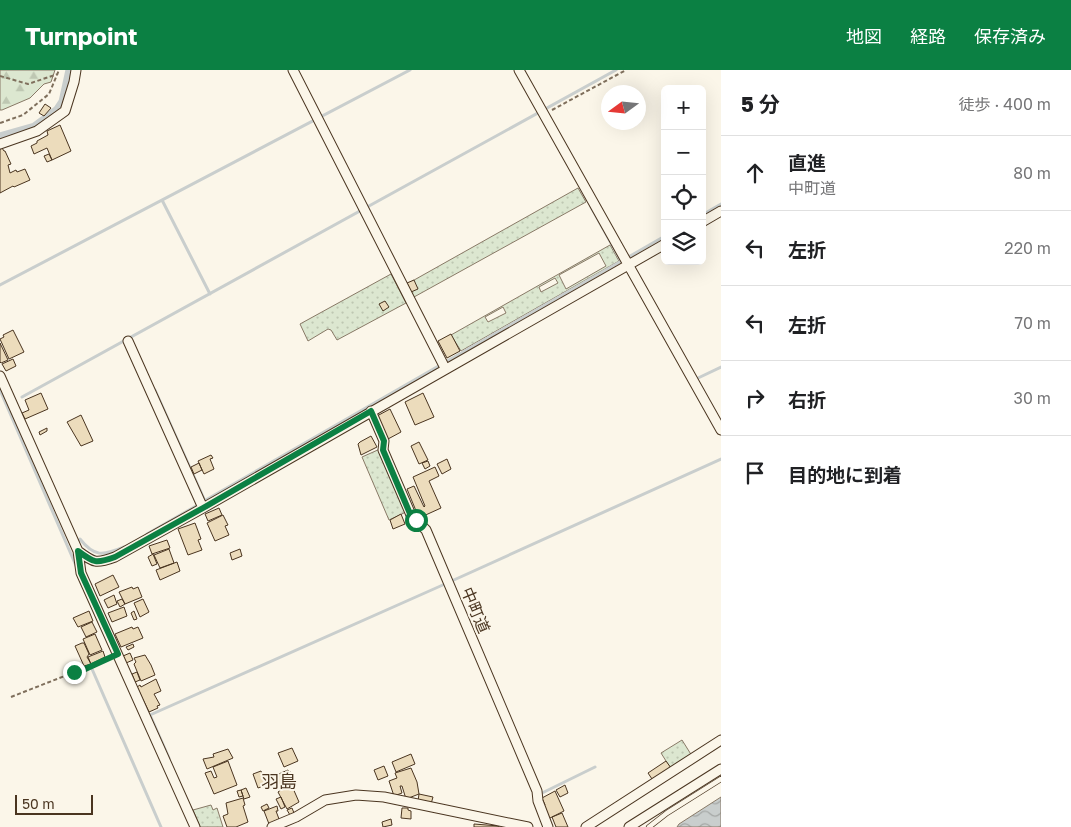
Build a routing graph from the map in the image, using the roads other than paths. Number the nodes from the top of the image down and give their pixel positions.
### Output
1 (76, 70) edge
2 (293, 70) edge
3 (519, 70) edge
4 (0, 144) edge
5 (721, 211) edge
6 (705, 220) edge
7 (661, 246) edge
8 (625, 261) junction
9 (128, 341) dead end
10 (443, 365) junction
11 (0, 376) edge
12 (371, 411) junction
13 (721, 430) edge
14 (203, 508) junction
15 (78, 551) junction
16 (721, 740) edge
17 (721, 769) edge
18 (721, 779) edge
19 (195, 827) edge
20 (272, 827) edge
21 (528, 827) edge
22 (548, 827) edge
23 (586, 827) edge
24 (629, 827) edge
25 (649, 827) edge

1 - 4 street
2 - 10 street
3 - 8 street
5 - 6 street
7 - 8 street
8 - 10 street
8 - 13 street
9 - 14 street
10 - 12 street
11 - 15 street
12 - 14 street
12 - 22 street, 中町道
14 - 15 street
15 - 19 street
16 - 23 street
17 - 24 street
18 - 25 lane
20 - 21 street

